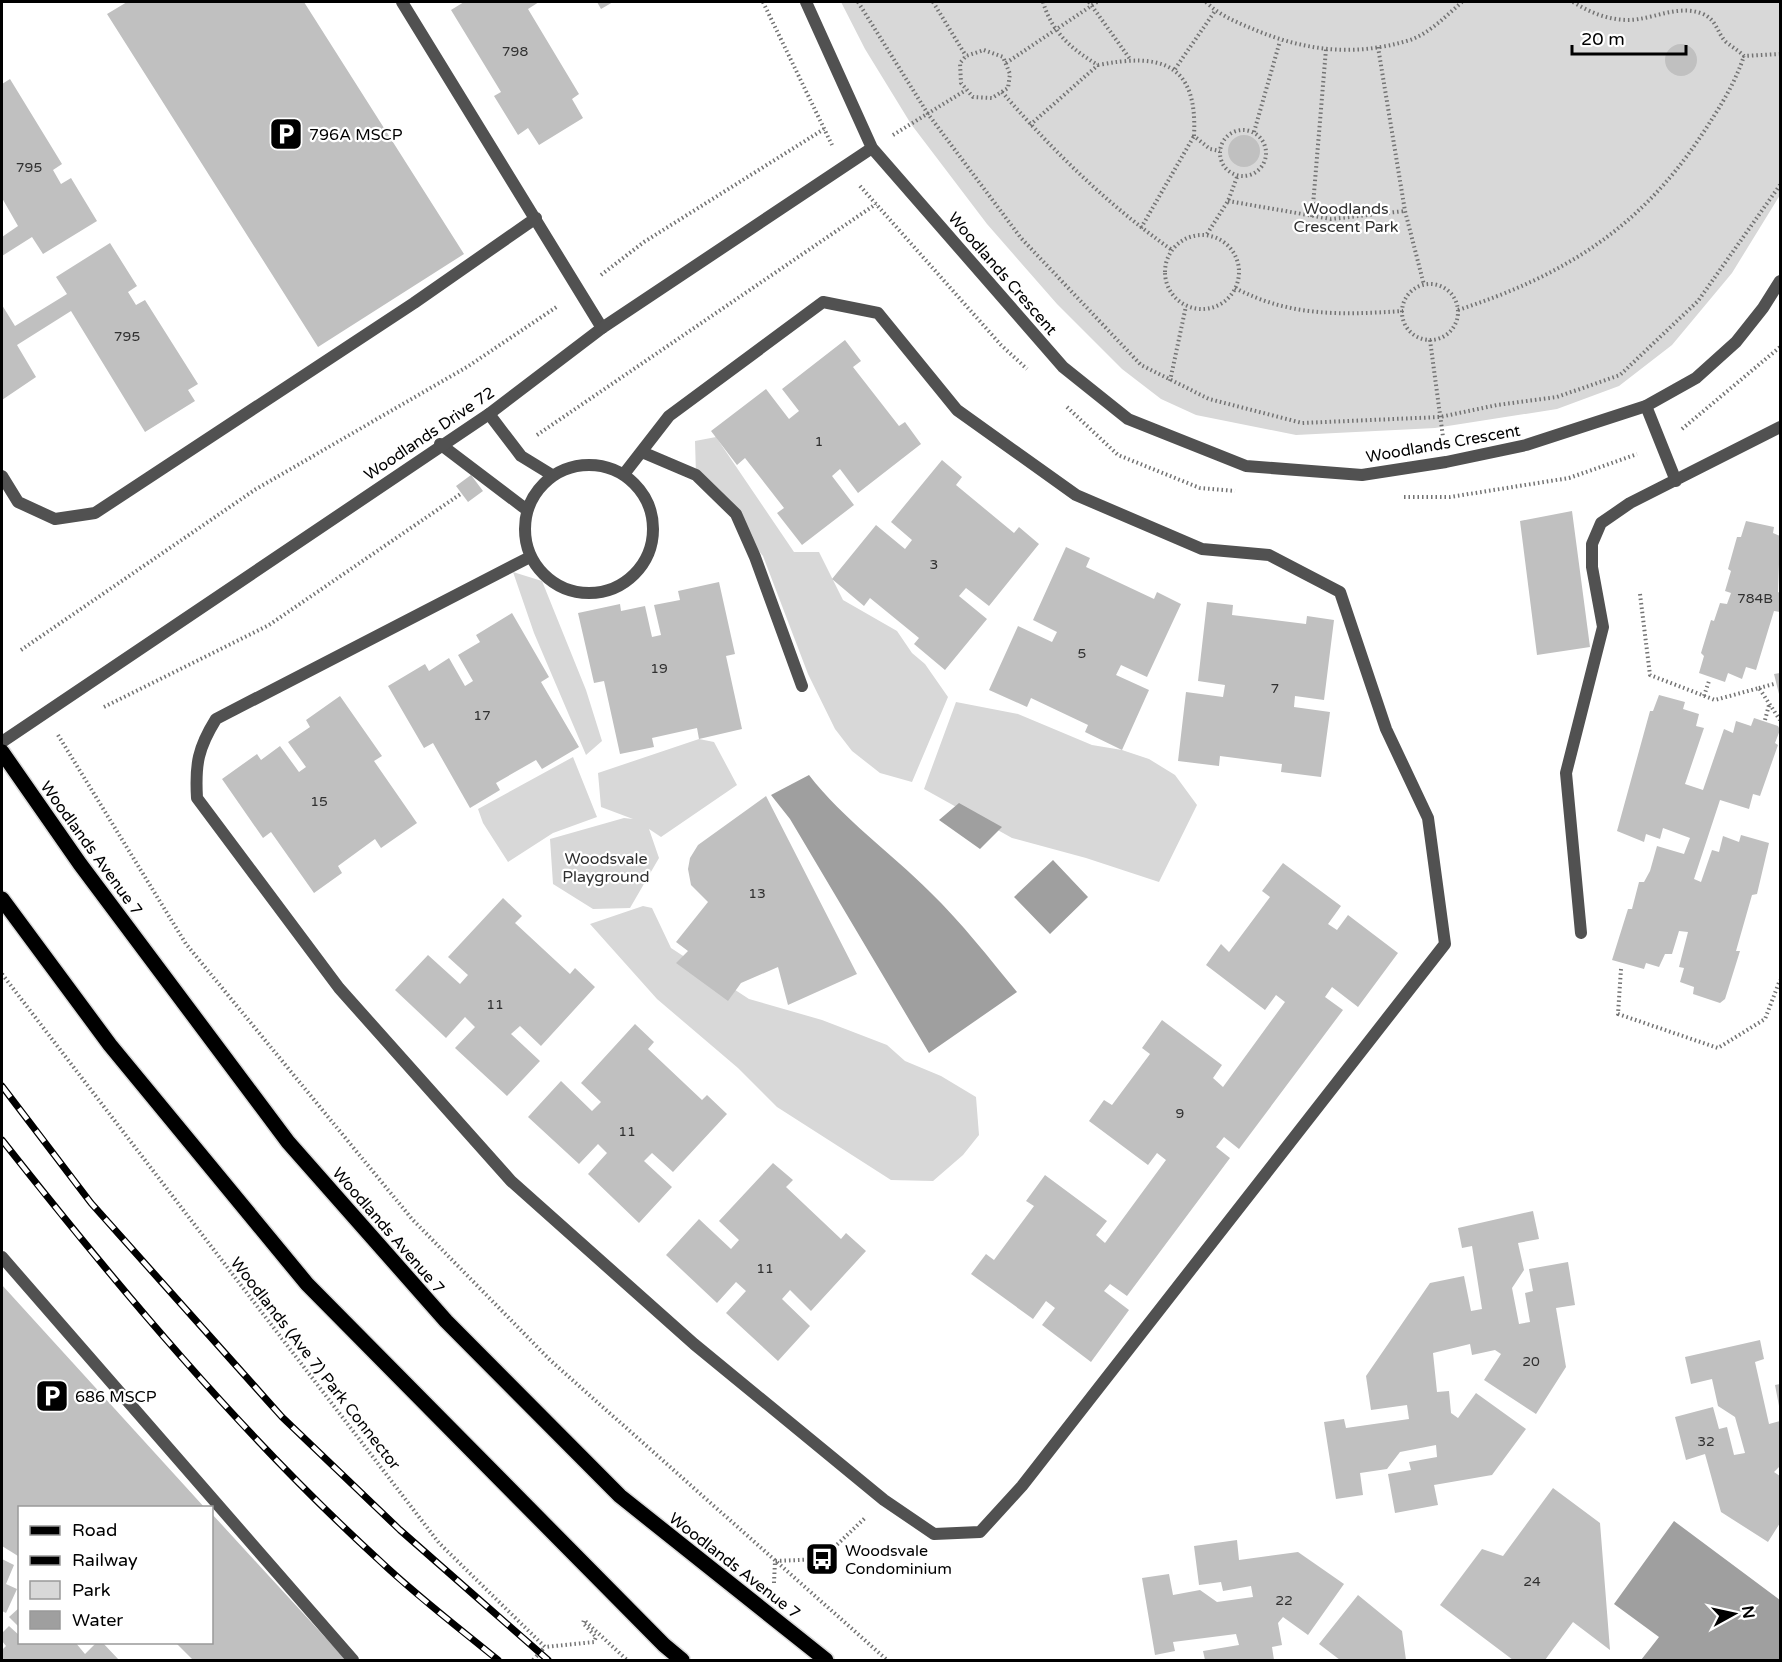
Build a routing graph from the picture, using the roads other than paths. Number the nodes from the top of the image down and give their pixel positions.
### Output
1 (402, 2) edge
2 (806, 2) edge
3 (872, 148) junction
4 (536, 218) junction
5 (1780, 280) edge
6 (602, 328) junction
7 (1646, 406) junction
8 (489, 414) junction
9 (1780, 427) edge
10 (440, 444) junction
11 (642, 452) junction
12 (624, 474) junction
13 (552, 475) junction
14 (2, 476) edge
15 (1676, 482) junction
16 (527, 510) junction
17 (530, 557) junction
18 (802, 686) dead end
19 (2, 742) edge
20 (2, 752) edge
21 (3, 903) edge
22 (1581, 933) dead end
23 (2, 1257) edge
24 (353, 1660) edge
25 (682, 1660) edge
26 (826, 1660) edge

1 - 4 street
2 - 3 street, Woodlands Crescent
3 - 6 street, Woodlands Drive 72
3 - 7 street, Woodlands Crescent
4 - 6 street
4 - 14 street
5 - 7 street, Woodlands Crescent
6 - 8 street, Woodlands Drive 72
7 - 15 street
8 - 10 street, Woodlands Drive 72
8 - 13 street
9 - 15 street
10 - 16 street
10 - 19 street, Woodlands Drive 72
11 - 12 street
11 - 17 street
11 - 18 street
12 - 13 street
12 - 17 street
13 - 16 street
15 - 22 street
16 - 17 street
20 - 26 main road, Woodlands Avenue 7
21 - 25 main road
23 - 24 street

